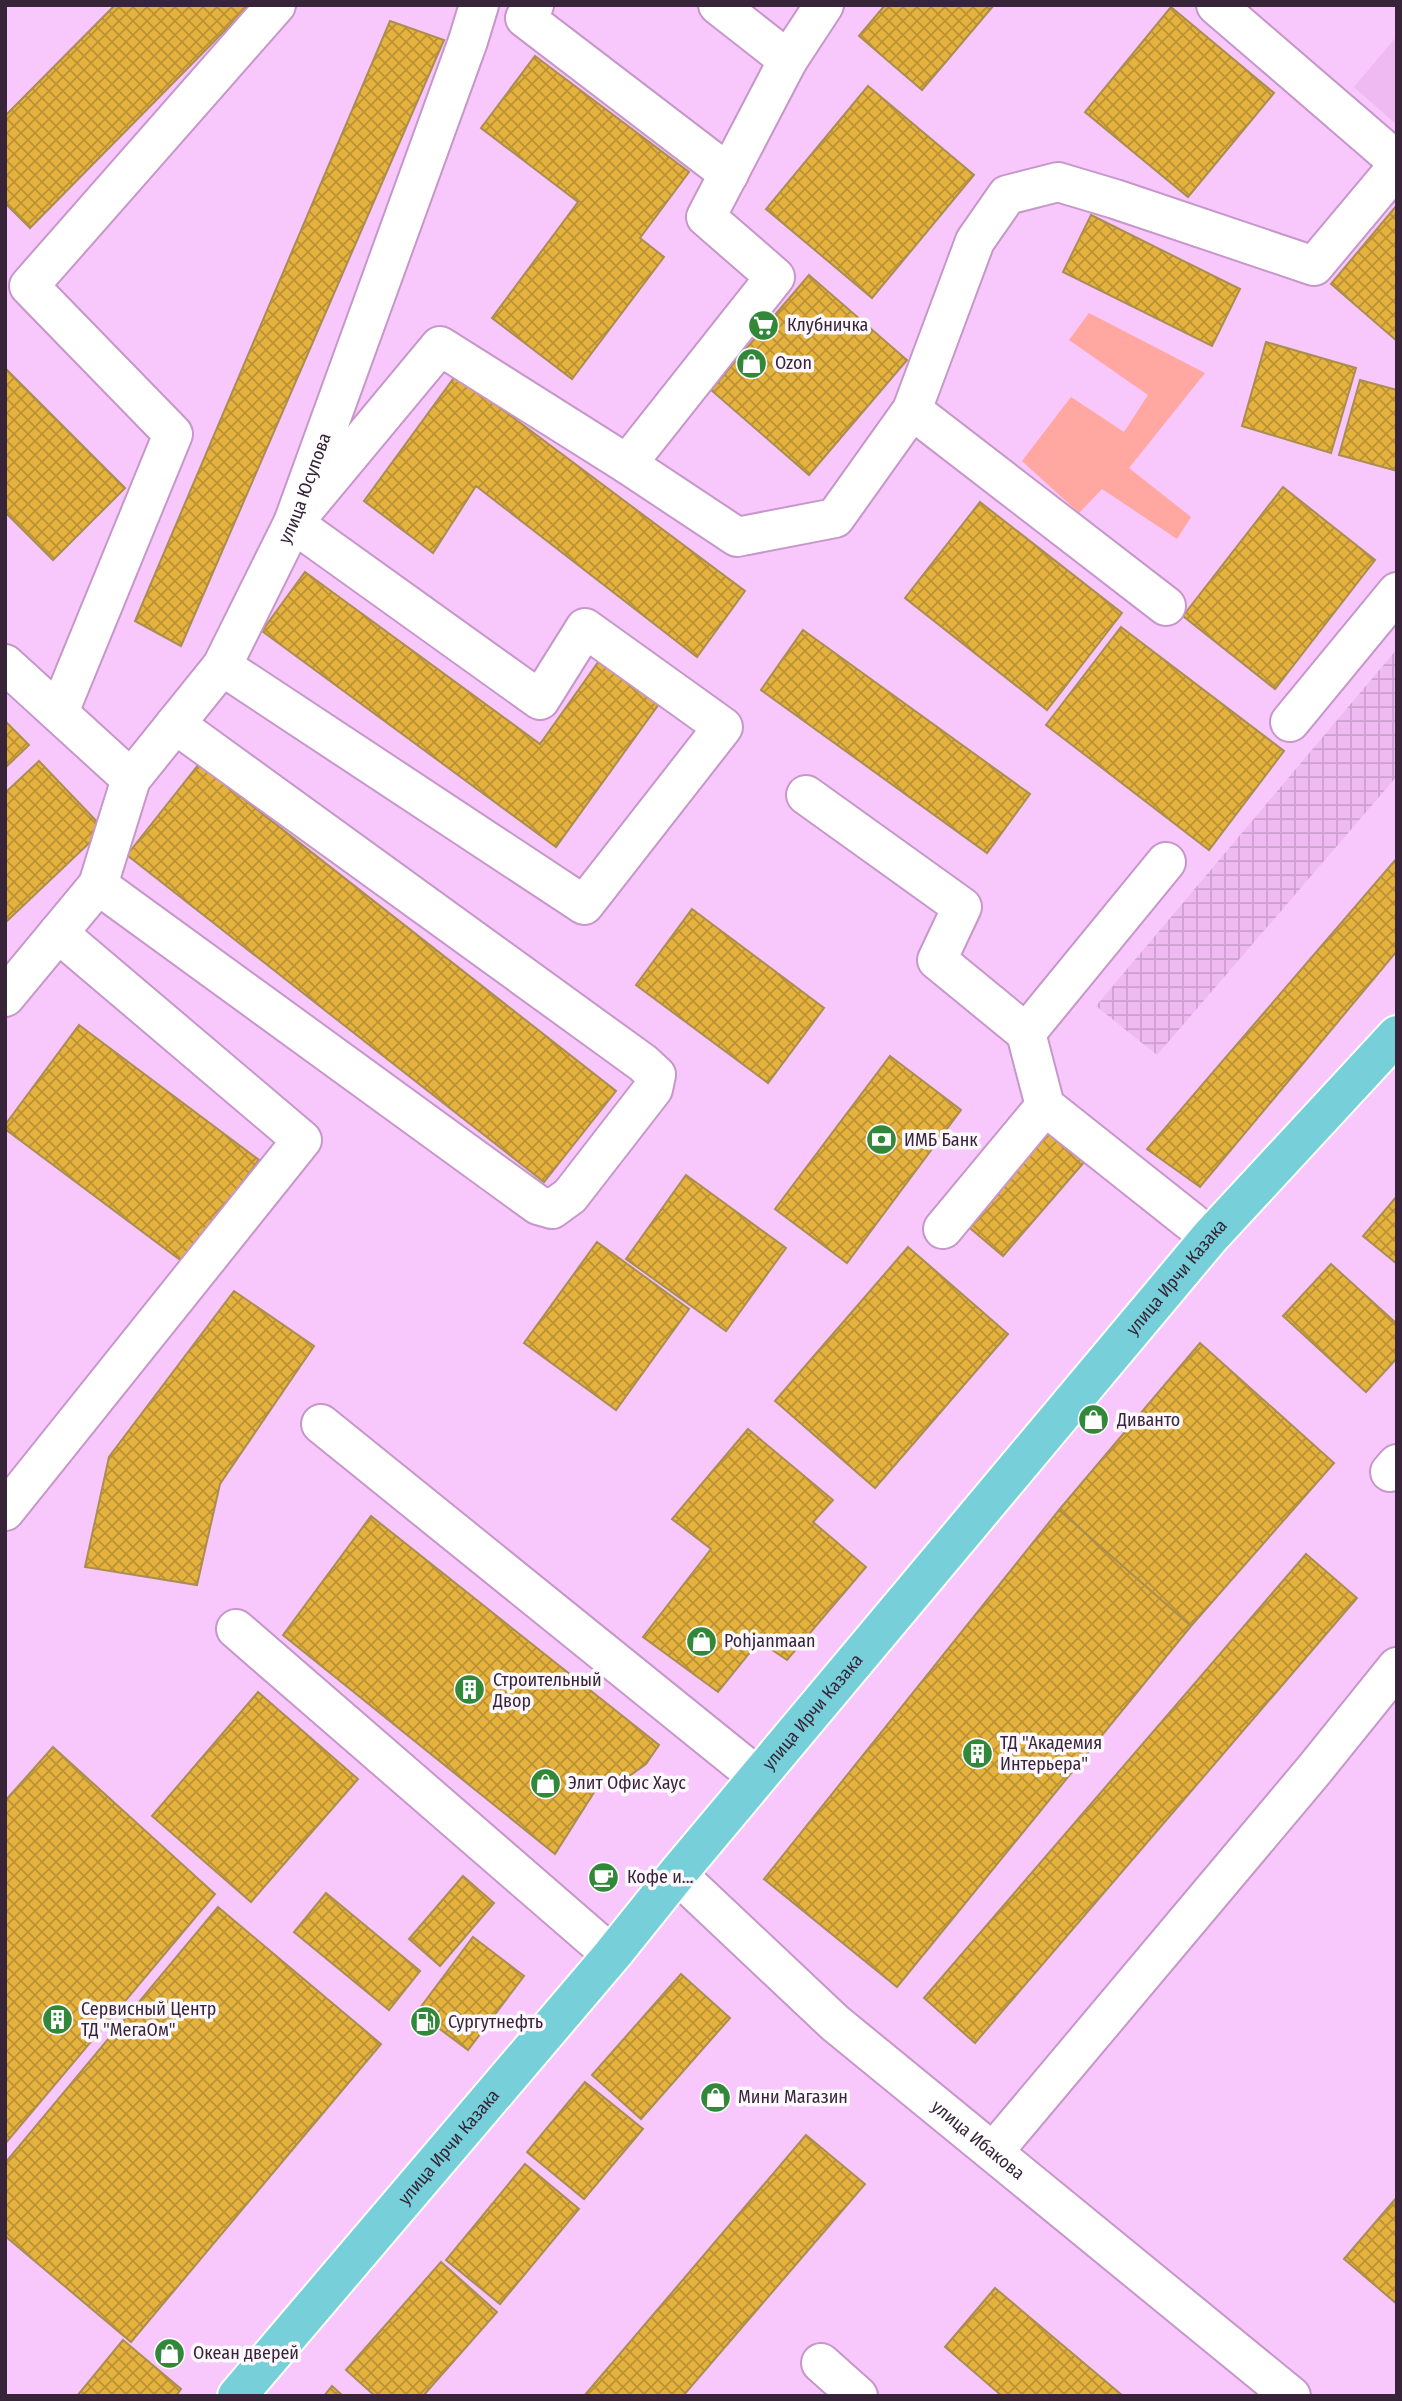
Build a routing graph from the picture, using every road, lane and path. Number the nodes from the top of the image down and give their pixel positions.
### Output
1 (276, 5) edge
2 (479, 5) edge
3 (534, 5) edge
4 (718, 5) edge
5 (824, 5) edge
6 (1216, 5) edge
7 (788, 60) junction
8 (1397, 161) edge
9 (1397, 167) edge
10 (729, 174) junction
11 (912, 410) junction
12 (627, 464) junction
13 (293, 523) junction
14 (1397, 592) edge
15 (1166, 606) dead end
16 (5, 664) edge
17 (222, 666) junction
18 (59, 712) junction
19 (1290, 722) dead end
20 (175, 724) junction
21 (131, 779) junction
22 (806, 795) dead end
23 (1166, 862) dead end
24 (98, 885) junction
25 (58, 933) junction
26 (5, 997) edge
27 (1026, 1033) junction
28 (1397, 1035) edge
29 (1045, 1106) junction
30 (943, 1229) dead end
31 (1210, 1237) junction
32 (321, 1424) dead end
33 (5, 1511) edge
34 (236, 1629) dead end
35 (1397, 1667) edge
36 (758, 1777) junction
37 (677, 1874) junction
38 (612, 1955) junction
39 (994, 2151) junction
40 (821, 2363) dead end
41 (237, 2396) edge
42 (858, 2396) edge
43 (1291, 2396) edge

1 - 18 street
2 - 13 street, улица Юсупова
3 - 10 street
4 - 7 street
5 - 7 street
6 - 8 street
7 - 10 street
9 - 11 street
10 - 12 street
11 - 12 street
11 - 15 street
12 - 13 street
13 - 17 street, улица Юсупова
13 - 17 street
14 - 19 street
16 - 18 street
17 - 20 street, улица Юсупова
18 - 21 street
20 - 21 street, улица Юсупова
20 - 24 street
21 - 24 street
22 - 27 street
23 - 27 street
24 - 25 street
25 - 26 street
25 - 33 street
27 - 29 street
28 - 31 main road, улица Ирчи Казака
29 - 30 street
29 - 31 street
31 - 36 main road, улица Ирчи Казака
32 - 36 street
34 - 38 street
35 - 39 street
36 - 37 main road, улица Ирчи Казака
37 - 38 main road, улица Ирчи Казака
37 - 39 street, улица Ибакова
38 - 41 main road, улица Ирчи Казака
39 - 43 street, улица Ибакова
40 - 42 street

